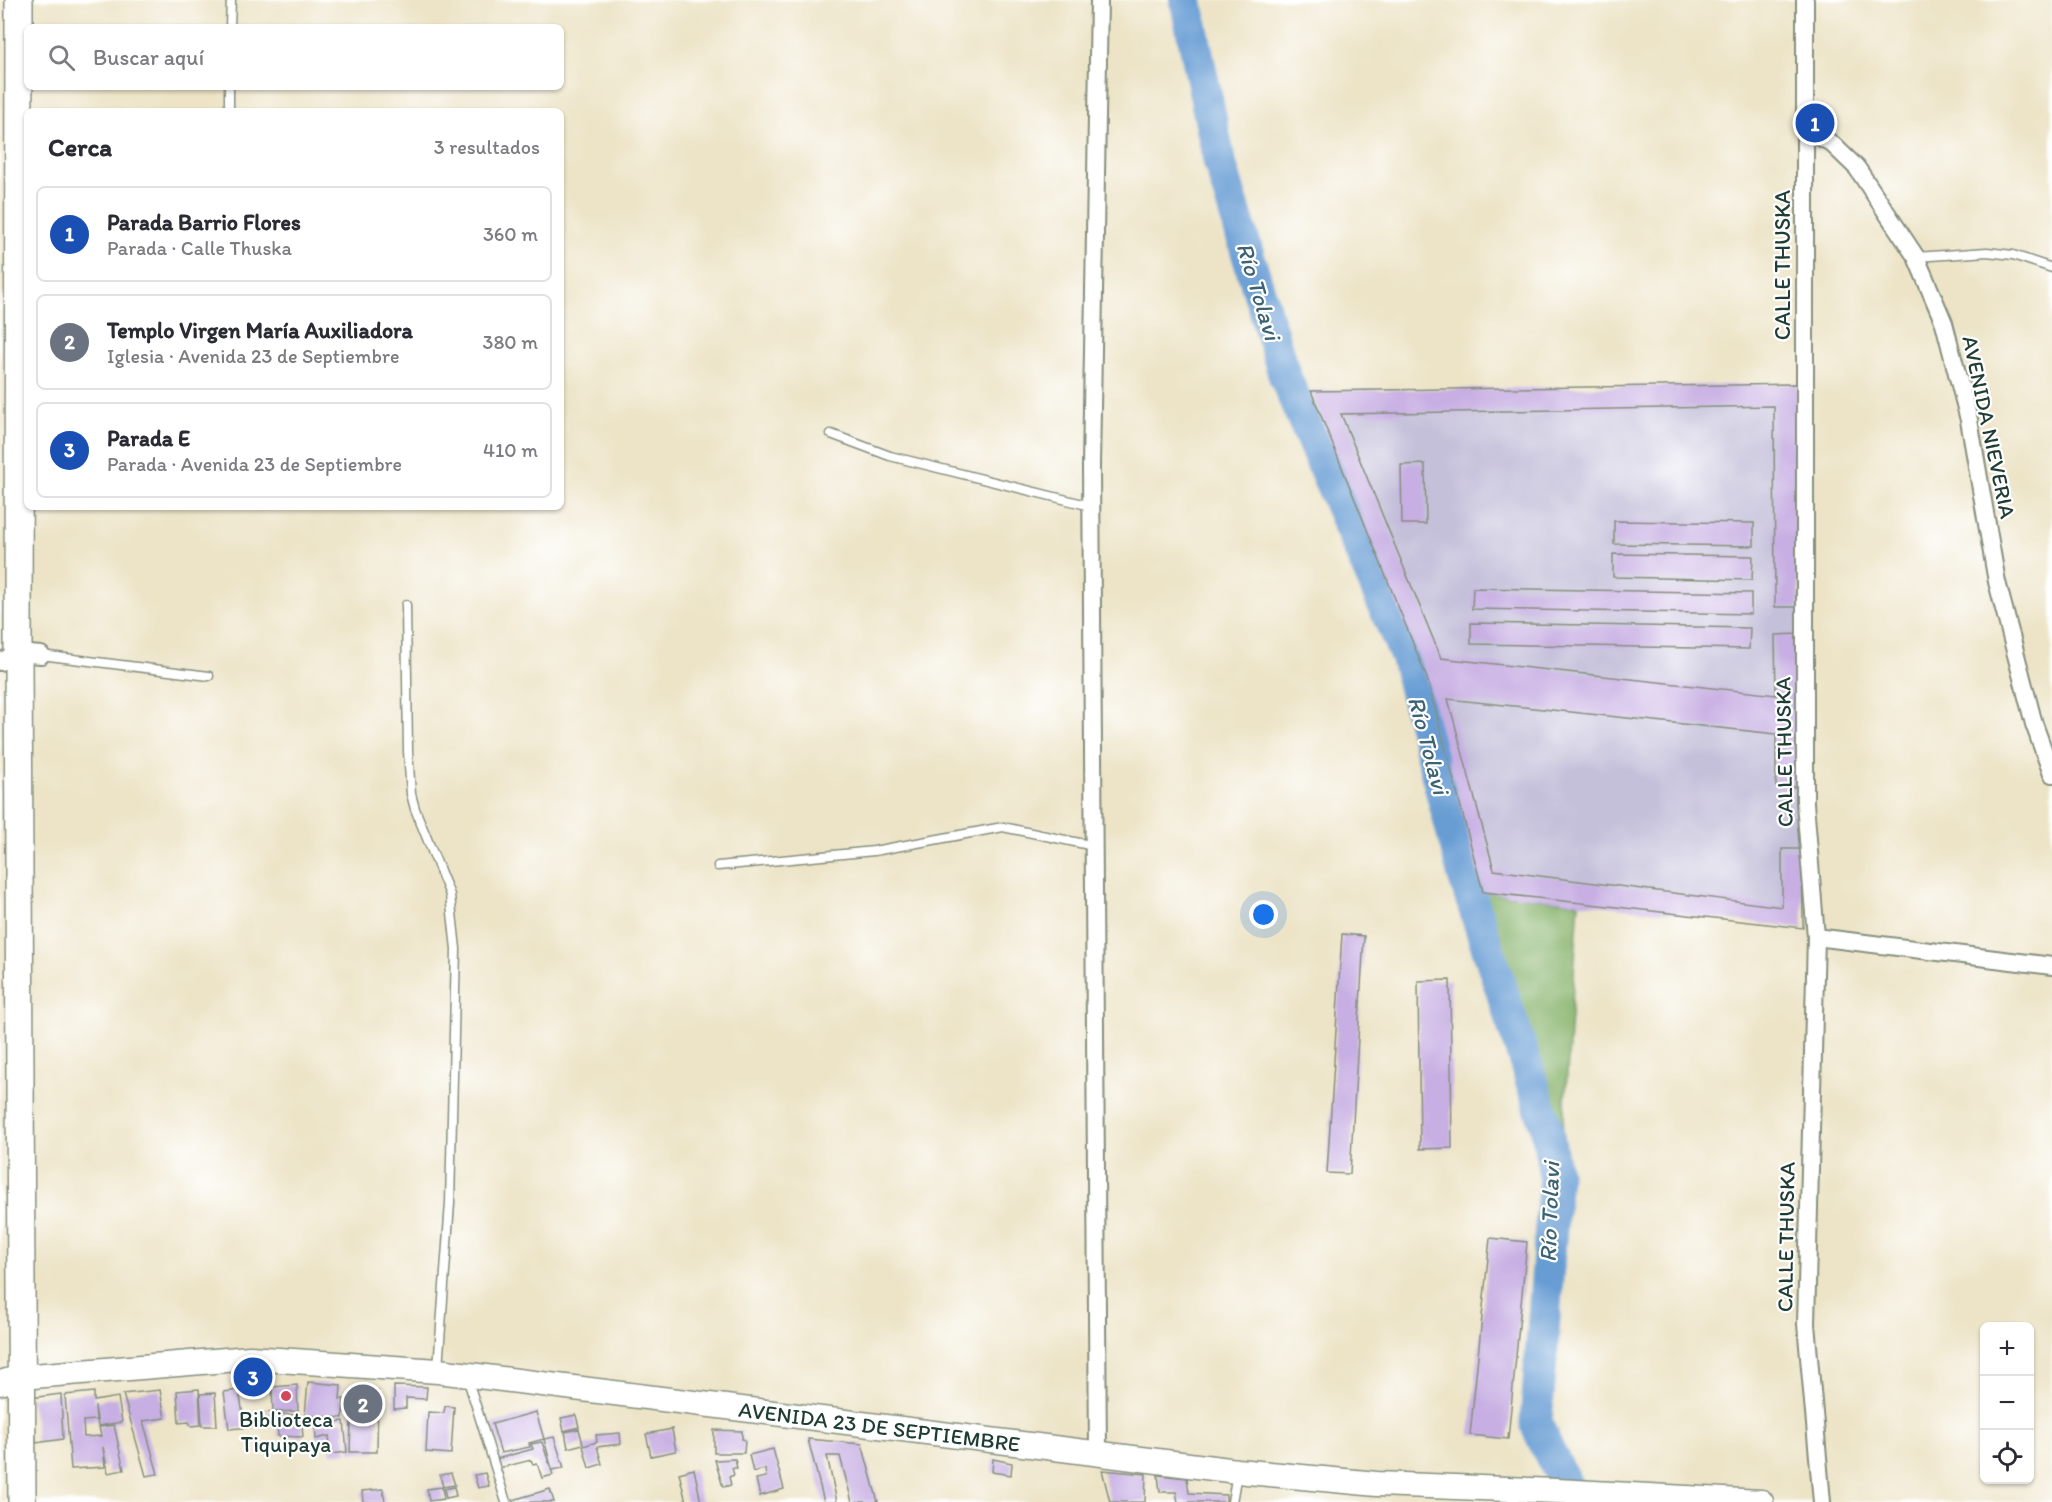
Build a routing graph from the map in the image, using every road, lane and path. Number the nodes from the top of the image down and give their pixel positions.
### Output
1 (19, 0) edge
2 (231, 0) edge
3 (1099, 0) edge
4 (1805, 0) edge
5 (230, 24) edge
6 (229, 90) edge
7 (229, 108) edge
8 (1806, 130) junction
9 (1916, 257) junction
10 (2052, 268) edge
11 (831, 434) dead end
12 (1091, 506) junction
13 (406, 605) dead end
14 (19, 657) edge
15 (209, 676) dead end
16 (2052, 774) edge
17 (1094, 846) junction
18 (718, 866) dead end
19 (1816, 937) junction
20 (2052, 966) edge
21 (438, 1371) junction
22 (466, 1374) junction
23 (10, 1380) edge
24 (1098, 1455) junction
25 (1237, 1471) junction
26 (22, 1502) edge
27 (506, 1502) edge
28 (1232, 1502) edge
29 (1761, 1502) edge
30 (1822, 1502) edge

1 - 14 main road
2 - 5 lane
3 - 12 street
4 - 8 street, CALLE THUSKA
6 - 7 lane
8 - 9 street, AVENIDA NIEVERIA
8 - 19 street, CALLE THUSKA
9 - 10 lane
9 - 16 street, AVENIDA NIEVERIA
11 - 12 lane
12 - 17 street
13 - 21 lane
14 - 15 lane
14 - 23 main road
17 - 18 lane
17 - 24 street
19 - 20 street
19 - 30 street, CALLE THUSKA
21 - 22 main road, AVENIDA 23 DE SEPTIEMBRE
21 - 23 main road, AVENIDA 23 DE SEPTIEMBRE
22 - 24 main road, AVENIDA 23 DE SEPTIEMBRE
22 - 27 lane
23 - 26 main road
24 - 25 main road, AVENIDA 23 DE SEPTIEMBRE
25 - 28 lane
25 - 29 main road, AVENIDA 23 DE SEPTIEMBRE

